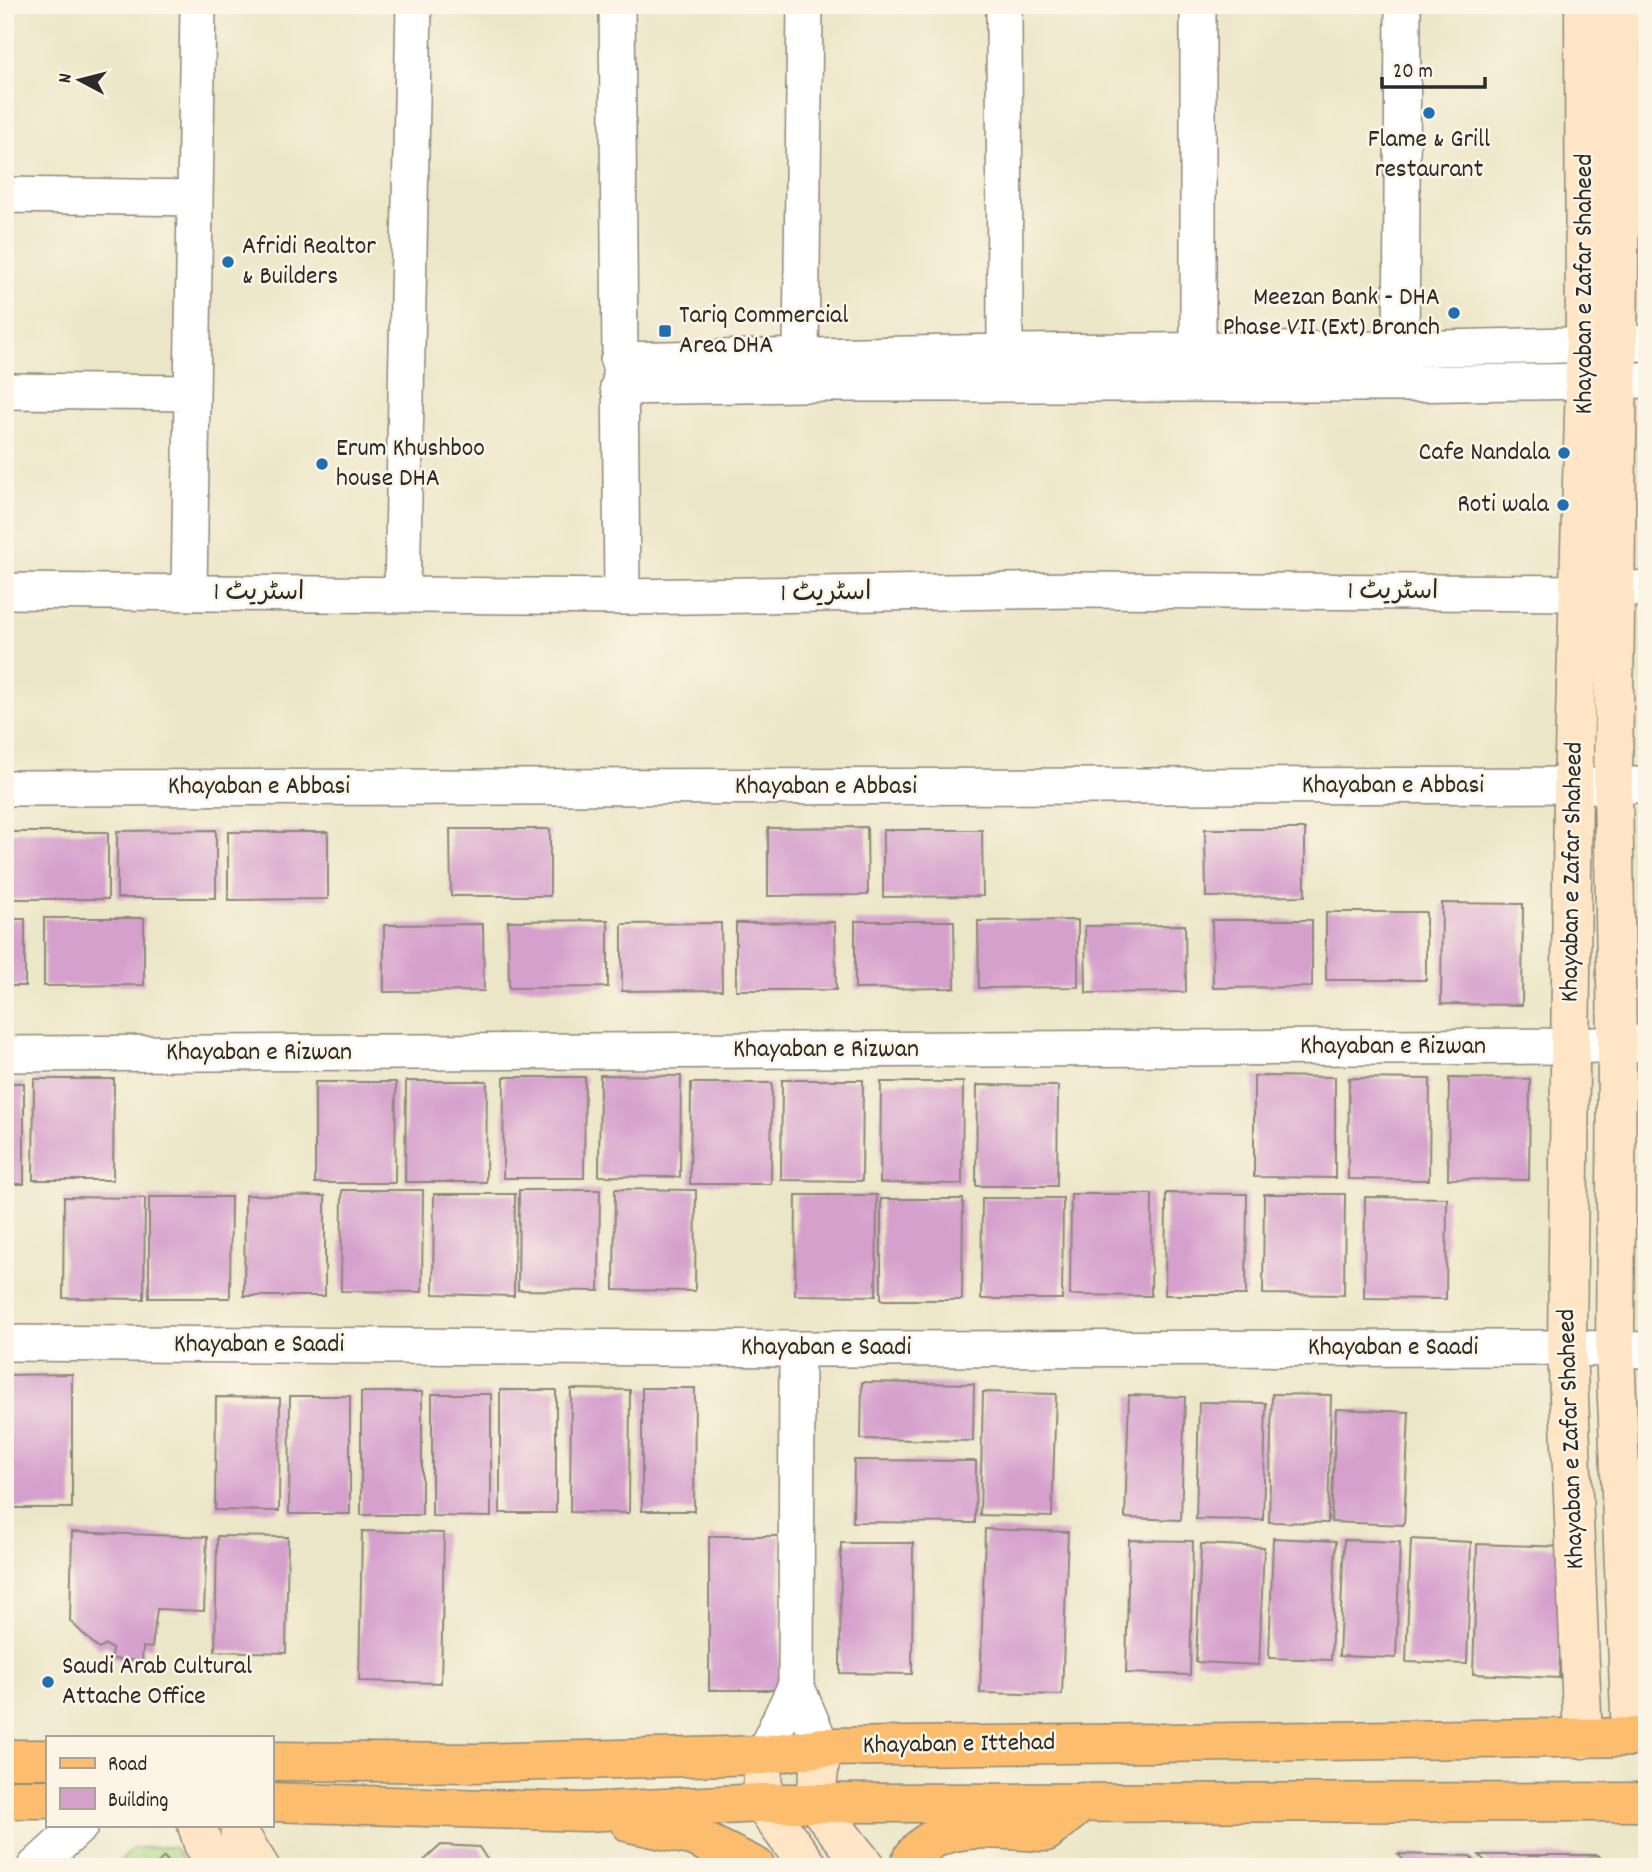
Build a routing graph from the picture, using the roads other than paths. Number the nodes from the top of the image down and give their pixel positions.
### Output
1 (198, 5) edge
2 (414, 5) edge
3 (617, 5) edge
4 (805, 5) edge
5 (1004, 5) edge
6 (1198, 5) edge
7 (1402, 5) edge
8 (1584, 5) edge
9 (1622, 5) edge
10 (5, 195) edge
11 (195, 198) junction
12 (1402, 349) junction
13 (1005, 352) junction
14 (801, 356) junction
15 (1617, 362) edge
16 (1198, 368) junction
17 (618, 374) junction
18 (1401, 384) junction
19 (5, 391) edge
20 (191, 393) junction
21 (5, 591) edge
22 (189, 593) junction
23 (402, 594) junction
24 (622, 597) junction
25 (1607, 601) edge
26 (1573, 774) junction
27 (1625, 779) edge
28 (5, 788) edge
29 (1632, 1043) edge
30 (1571, 1046) junction
31 (5, 1054) edge
32 (5, 1343) edge
33 (1567, 1348) junction
34 (797, 1349) junction
35 (1631, 1350) edge
36 (796, 1685) junction
37 (1639, 1737) edge
38 (1583, 1739) junction
39 (822, 1747) junction
40 (763, 1755) junction
41 (5, 1759) edge
42 (46, 1759) edge
43 (273, 1761) edge
44 (5, 1799) edge
45 (46, 1799) edge
46 (273, 1802) edge
47 (1083, 1802) junction
48 (1647, 1802) edge
49 (762, 1803) junction
50 (815, 1803) junction
51 (584, 1812) junction
52 (80, 1826) edge
53 (197, 1826) edge
54 (239, 1826) edge
55 (755, 1866) edge
56 (35, 1867) edge
57 (219, 1867) edge
58 (260, 1867) edge
59 (809, 1867) edge
60 (866, 1867) edge
61 (908, 1867) edge

1 - 11 street
2 - 23 street
3 - 17 street
4 - 14 street
5 - 13 street
6 - 16 street
7 - 12 street
8 - 15 street, Khayaban e Zafar Shaheed
9 - 15 street
10 - 11 street
11 - 20 street
12 - 15 street
12 - 16 street
12 - 18 street
13 - 14 street
13 - 16 street
14 - 17 street
15 - 18 street
15 - 25 street, Khayaban e Zafar Shaheed
16 - 17 street
16 - 18 street
17 - 24 street
19 - 20 street
20 - 22 street
21 - 22 street, اسٹریٹ 1
22 - 23 street, اسٹریٹ 1
23 - 24 street, اسٹریٹ 1
24 - 25 street, اسٹریٹ 1
25 - 26 street, Khayaban e Zafar Shaheed
25 - 27 street
26 - 27 street, Khayaban e Abbasi
26 - 28 street, Khayaban e Abbasi
26 - 30 street, Khayaban e Zafar Shaheed
27 - 29 street
29 - 30 street, Khayaban e Rizwan
29 - 35 street
30 - 31 street, Khayaban e Rizwan
30 - 33 street, Khayaban e Zafar Shaheed
32 - 34 street, Khayaban e Saadi
33 - 34 street, Khayaban e Saadi
33 - 35 street, Khayaban e Saadi
33 - 38 street, Khayaban e Zafar Shaheed
34 - 36 street
35 - 37 street
36 - 39 street
36 - 40 street
37 - 38 main road, Khayaban e Ittehad
38 - 39 main road, Khayaban e Ittehad
39 - 40 main road, Khayaban e Ittehad
39 - 50 street
40 - 43 main road, Khayaban e Ittehad
40 - 49 street
41 - 42 main road
44 - 45 main road
46 - 51 main road
47 - 48 main road
47 - 50 main road
47 - 61 main road
49 - 50 main road
49 - 51 main road
49 - 59 street
50 - 60 street
51 - 55 main road
52 - 56 street
53 - 57 street
54 - 58 street

